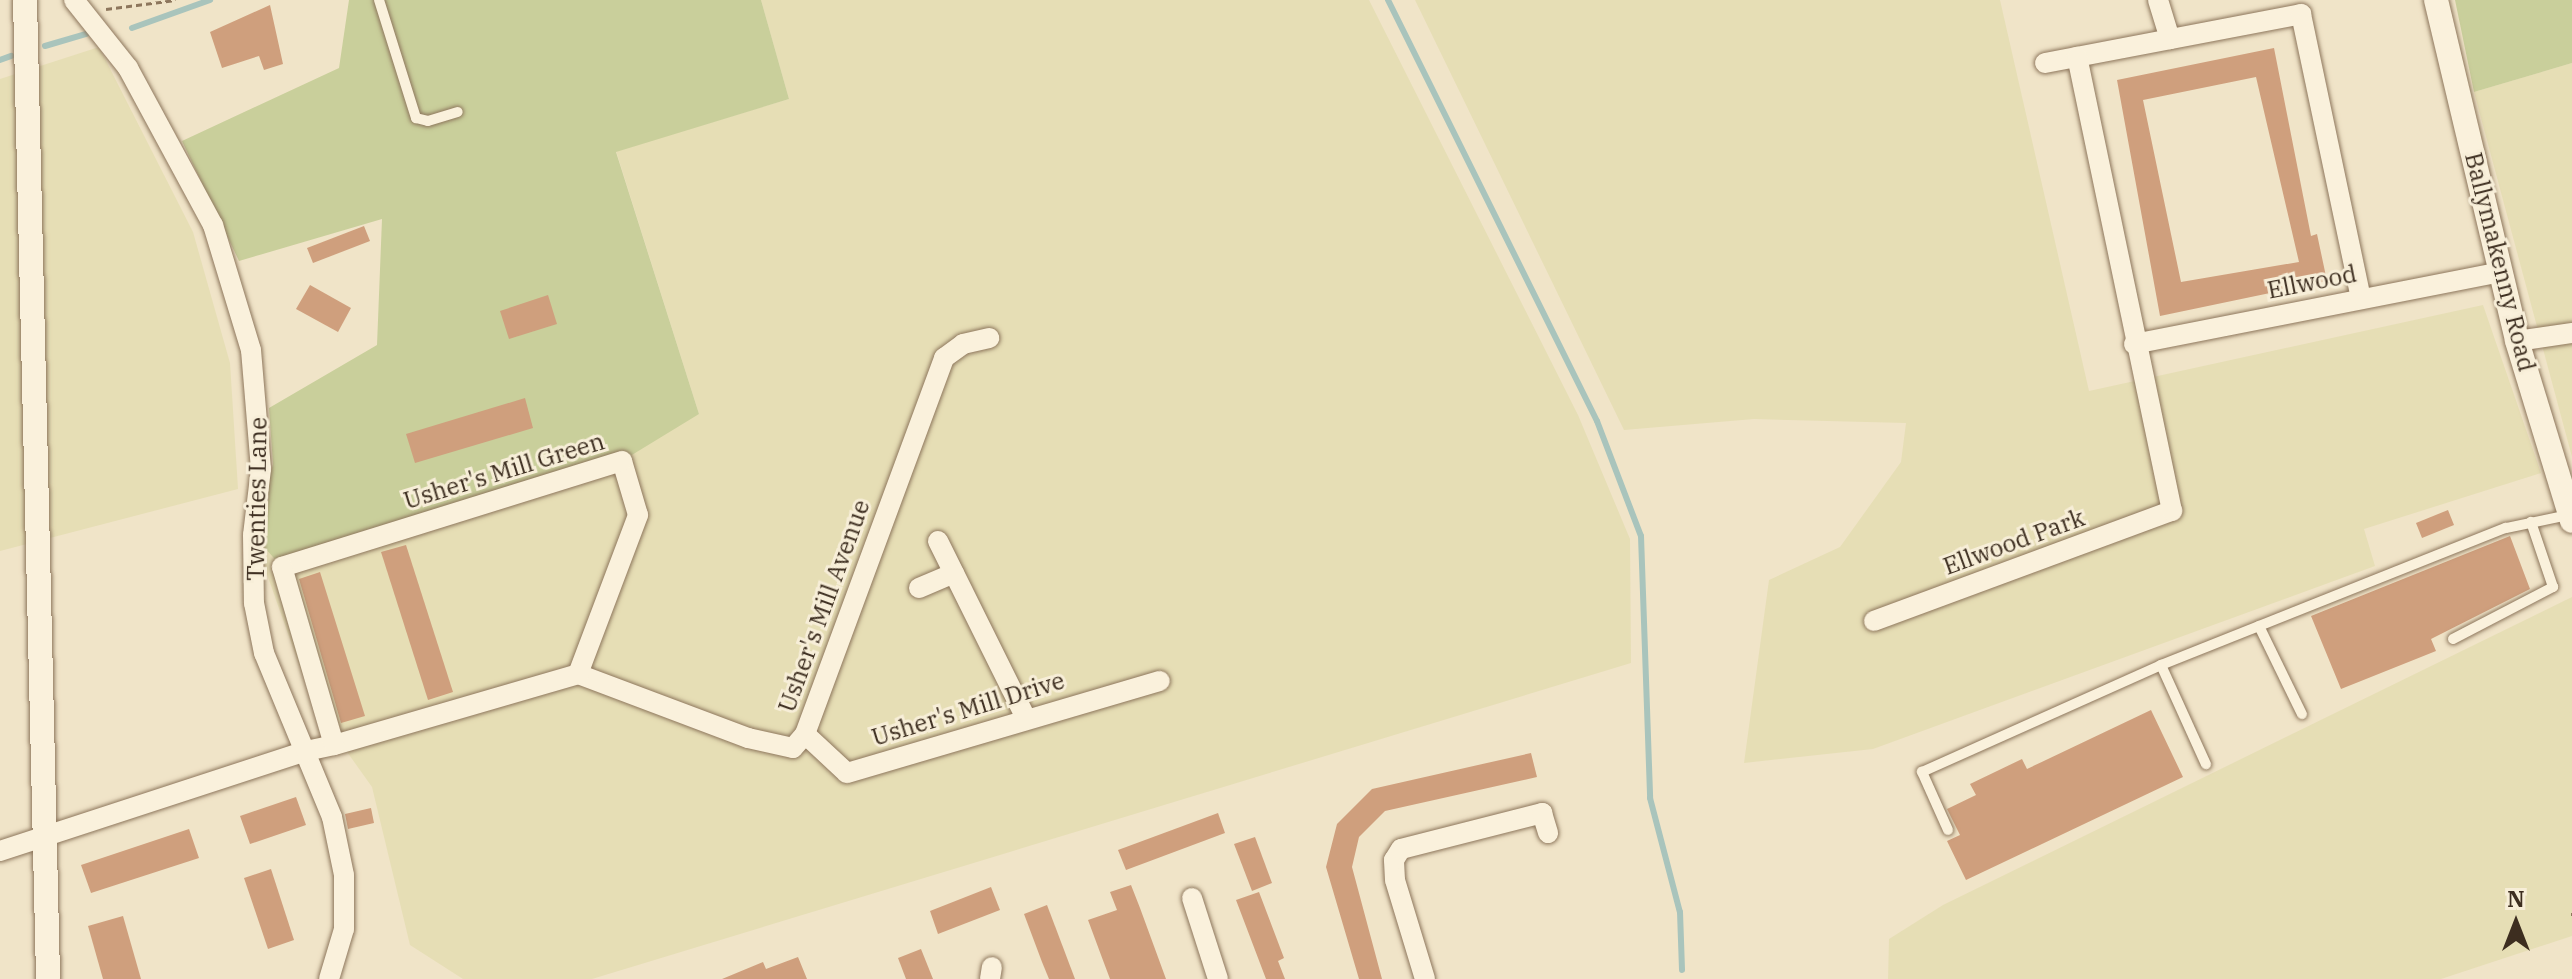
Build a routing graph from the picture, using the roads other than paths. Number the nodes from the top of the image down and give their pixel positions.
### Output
1 (25, 0) edge
2 (379, 0) edge
3 (2158, 0) edge
4 (2436, 0) edge
5 (78, 6) edge
6 (2170, 39) junction
7 (2077, 57) junction
8 (2045, 63) dead end
9 (458, 112) dead end
10 (2501, 272) junction
11 (2361, 299) junction
12 (2572, 333) edge
13 (989, 338) dead end
14 (2517, 341) junction
15 (2134, 344) junction
16 (2571, 518) edge
17 (2531, 522) junction
18 (938, 541) dead end
19 (954, 573) junction
20 (919, 588) dead end
21 (1874, 621) dead end
22 (2259, 626) junction
23 (2453, 639) dead end
24 (2161, 665) junction
25 (578, 674) junction
26 (1160, 681) dead end
27 (2302, 714) dead end
28 (1026, 718) junction
29 (805, 734) junction
30 (334, 745) junction
31 (306, 751) junction
32 (2206, 764) dead end
33 (1948, 830) dead end
34 (1548, 833) dead end
35 (45, 837) junction
36 (0, 851) edge
37 (1192, 898) dead end
38 (48, 979) edge
39 (329, 979) edge
40 (1218, 979) edge
41 (1425, 979) edge

1 - 35 street
2 - 9 lane
3 - 6 street
4 - 10 street, Ballymakenny Road
5 - 31 street, Twenties Lane
6 - 7 street
6 - 11 street
7 - 8 street
7 - 15 street
10 - 11 street, Ellwood
10 - 14 street, Ballymakenny Road
11 - 15 street, Ellwood
12 - 14 street
13 - 29 street, Usher's Mill Avenue
14 - 16 street, Ballymakenny Road
15 - 21 street, Ellwood Park
16 - 17 lane
17 - 22 lane
17 - 23 lane
18 - 19 street
19 - 20 street
19 - 28 street
22 - 24 lane
22 - 27 lane
24 - 32 lane
24 - 33 lane
25 - 29 street, Usher's Mill Avenue
25 - 30 street
25 - 30 street, Usher's Mill Green
26 - 28 street, Usher's Mill Drive
28 - 29 street, Usher's Mill Drive
30 - 31 street
31 - 35 street
31 - 39 street, Twenties Lane
34 - 41 street
35 - 36 street
35 - 38 street
37 - 40 street

